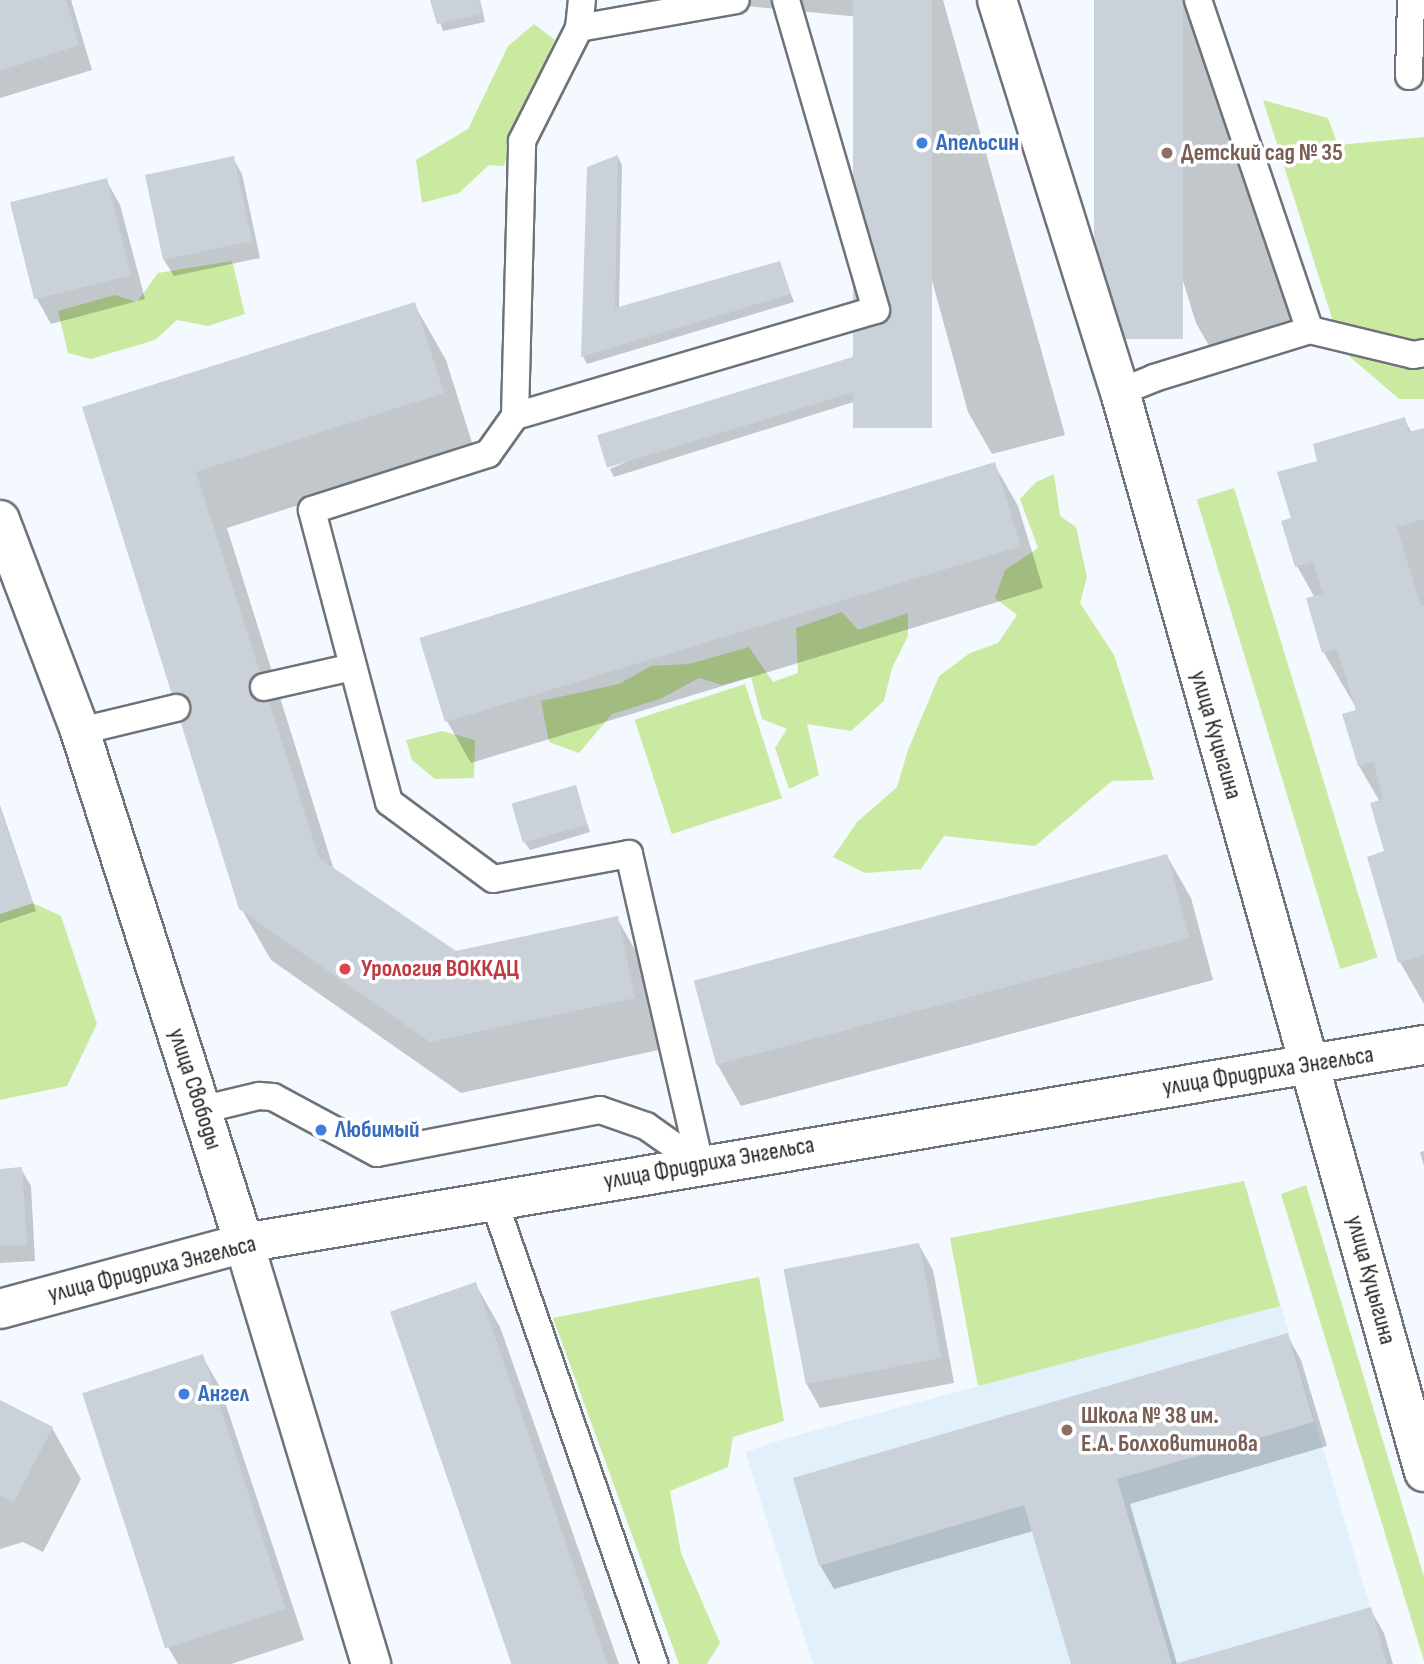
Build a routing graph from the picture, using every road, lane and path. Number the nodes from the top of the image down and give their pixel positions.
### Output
1 (582, 0) edge
2 (736, 0) edge
3 (786, 0) edge
4 (997, 0) edge
5 (1198, 0) edge
6 (1411, 0) edge
7 (579, 28) junction
8 (1409, 76) dead end
9 (1310, 330) junction
10 (1424, 352) edge
11 (1120, 392) junction
12 (515, 416) junction
13 (0, 520) edge
14 (353, 667) junction
15 (264, 687) dead end
16 (176, 708) dead end
17 (80, 732) junction
18 (1424, 1045) edge
19 (1309, 1064) junction
20 (201, 1110) junction
21 (700, 1164) junction
22 (494, 1200) junction
23 (244, 1243) junction
24 (0, 1309) edge
25 (1424, 1472) edge
26 (371, 1664) edge
27 (654, 1664) edge

1 - 7 lane
2 - 7 lane
3 - 12 lane
4 - 11 street, улица Куцыгина
5 - 9 lane
6 - 8 lane
7 - 12 lane
9 - 10 lane
9 - 11 lane
11 - 19 street, улица Куцыгина
12 - 14 lane
13 - 17 street, улица Свободы
14 - 15 lane
14 - 21 lane
16 - 17 lane
17 - 20 street, улица Свободы
18 - 19 street, улица Фридриха Энгельса
19 - 21 street, улица Фридриха Энгельса
19 - 25 street, улица Куцыгина
20 - 21 lane
20 - 23 street, улица Свободы
21 - 22 street, улица Фридриха Энгельса
22 - 23 street, улица Фридриха Энгельса
22 - 27 lane
23 - 24 street, улица Фридриха Энгельса
23 - 26 street, улица Свободы

